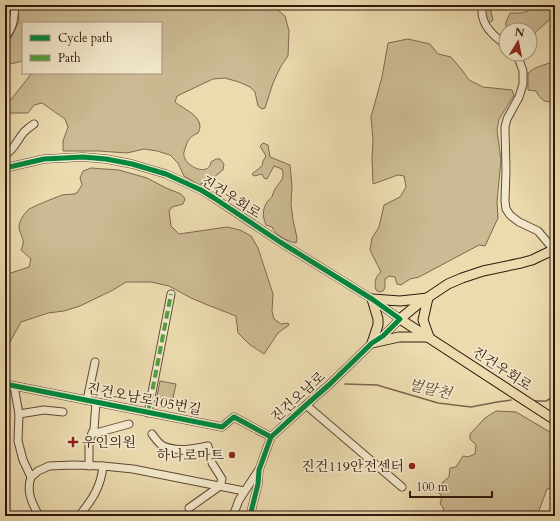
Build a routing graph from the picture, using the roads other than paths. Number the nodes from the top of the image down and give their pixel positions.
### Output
1 (15, 5) edge
2 (483, 5) edge
3 (5, 37) edge
4 (498, 38) edge
5 (520, 62) edge
6 (34, 124) dead end
7 (5, 155) edge
8 (5, 168) edge
9 (554, 249) edge
10 (171, 294) dead end
11 (428, 298) junction
12 (372, 299) junction
13 (400, 319) junction
14 (429, 337) junction
15 (372, 343) junction
16 (95, 362) dead end
17 (5, 384) edge
18 (14, 386) junction
19 (87, 400) junction
20 (96, 402) junction
21 (306, 405) junction
22 (63, 412) dead end
23 (148, 413) junction
24 (19, 414) junction
25 (555, 420) edge
26 (129, 424) dead end
27 (92, 433) junction
28 (152, 434) dead end
29 (272, 437) junction
30 (89, 466) junction
31 (103, 466) junction
32 (259, 470) junction
33 (31, 477) junction
34 (220, 486) junction
35 (402, 487) dead end
36 (244, 492) junction
37 (190, 508) dead end
38 (39, 516) edge
39 (63, 516) edge
40 (70, 516) edge
41 (79, 516) edge
42 (233, 516) edge
43 (250, 516) edge

1 - 3 street
2 - 4 street
5 - 9 street
6 - 7 street
8 - 12 street, 진건우회로
9 - 11 main road, 진건오남로
10 - 23 street
11 - 12 main road
11 - 13 main road, 진건오남로
11 - 14 main road
12 - 13 street, 진건우회로
12 - 15 main road
13 - 14 main road, 진건우회로
13 - 15 street, 진건오남로
14 - 15 main road
14 - 25 main road, 진건우회로
15 - 21 street, 진건오남로
16 - 19 street
17 - 18 street, 진건오남로105번길
18 - 19 street, 진건오남로105번길
18 - 24 street
19 - 20 street, 진건오남로105번길
20 - 23 street, 진건오남로105번길
20 - 27 street
21 - 29 street, 진건오남로
21 - 35 street
22 - 24 street
23 - 29 street, 진건오남로105번길
24 - 33 street
26 - 27 street
27 - 30 street
28 - 34 street
29 - 32 street, 진건오남로
30 - 31 street
30 - 33 street
31 - 34 street
31 - 41 street
32 - 36 street
32 - 43 street, 진건오남로
33 - 38 street
34 - 36 street
34 - 37 street
36 - 42 street
39 - 40 street

